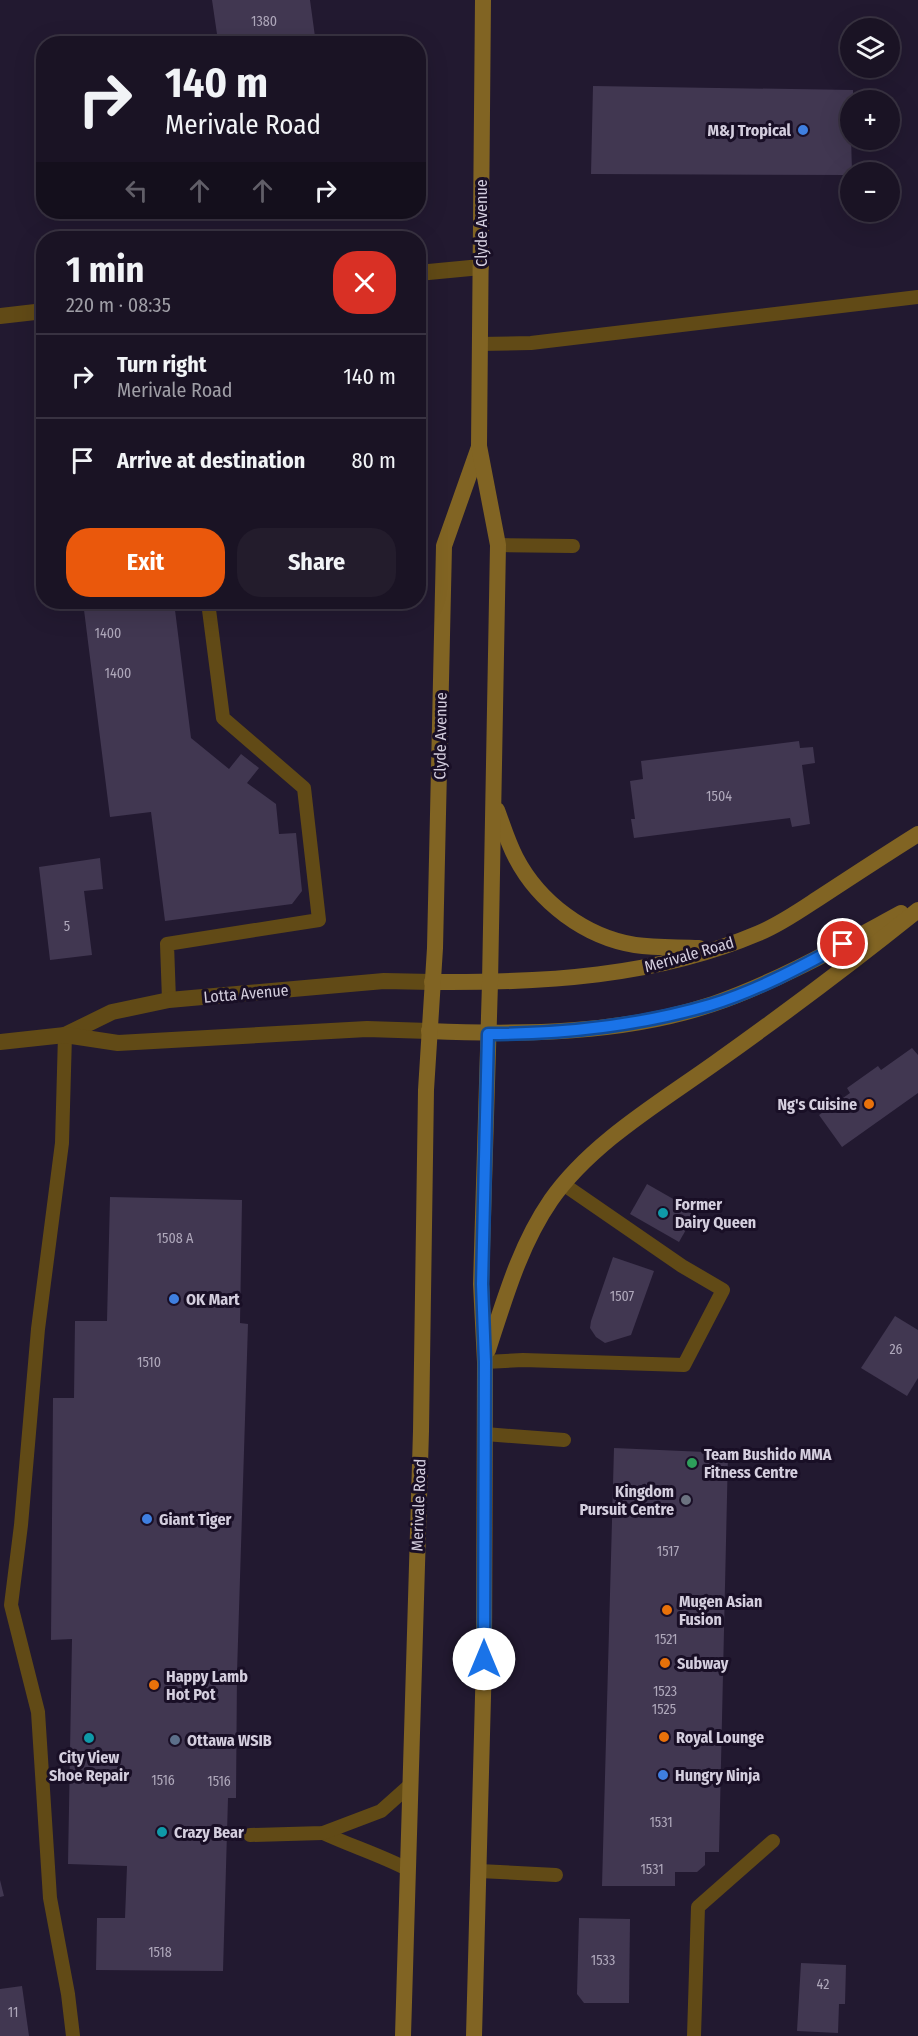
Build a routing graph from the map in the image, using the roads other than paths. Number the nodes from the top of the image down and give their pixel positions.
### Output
1 (483, 0) edge
2 (481, 267) junction
3 (426, 272) edge
4 (918, 297) edge
5 (36, 312) edge
6 (0, 316) edge
7 (479, 344) junction
8 (479, 446) junction
9 (498, 545) junction
10 (573, 546) dead end
11 (209, 609) edge
12 (494, 802) junction
13 (918, 834) edge
14 (918, 904) edge
15 (918, 910) edge
16 (715, 948) junction
17 (432, 982) junction
18 (490, 982) junction
19 (169, 1000) junction
20 (429, 1031) junction
21 (488, 1034) junction
22 (65, 1035) junction
23 (0, 1042) edge
24 (563, 1184) junction
25 (485, 1362) junction
26 (484, 1434) junction
27 (564, 1440) dead end
28 (409, 1786) junction
29 (323, 1833) junction
30 (250, 1835) dead end
31 (773, 1841) dead end
32 (407, 1869) junction
33 (479, 1870) junction
34 (556, 1875) dead end
35 (73, 2036) edge
36 (403, 2036) edge
37 (474, 2036) edge
38 (694, 2036) edge

1 - 2 main road, Clyde Avenue
2 - 3 street
2 - 7 main road, Clyde Avenue
4 - 7 lane
5 - 6 street
7 - 8 main road, Clyde Avenue
8 - 9 main road, Clyde Avenue
8 - 17 main road, Clyde Avenue
9 - 10 lane
9 - 12 main road, Clyde Avenue
11 - 19 lane
12 - 16 main road
12 - 18 main road, Clyde Avenue
13 - 16 main road, Merivale Road
14 - 21 main road
15 - 24 main road
16 - 18 main road, Merivale Road
17 - 18 main road, Merivale Road
17 - 19 street, Lotta Avenue
17 - 20 main road, Clyde Avenue
18 - 21 main road, Clyde Avenue
19 - 22 street, Lotta Avenue
20 - 21 main road
20 - 22 street, Lotta Avenue
20 - 28 main road, Merivale Road
21 - 25 main road
22 - 23 street, Lotta Avenue
22 - 35 lane
24 - 25 main road
24 - 25 lane
25 - 26 main road
26 - 27 lane
26 - 33 main road
28 - 29 lane
28 - 32 main road, Merivale Road
29 - 30 lane
29 - 32 lane
31 - 38 lane
32 - 36 main road, Merivale Road
33 - 34 lane
33 - 37 main road

